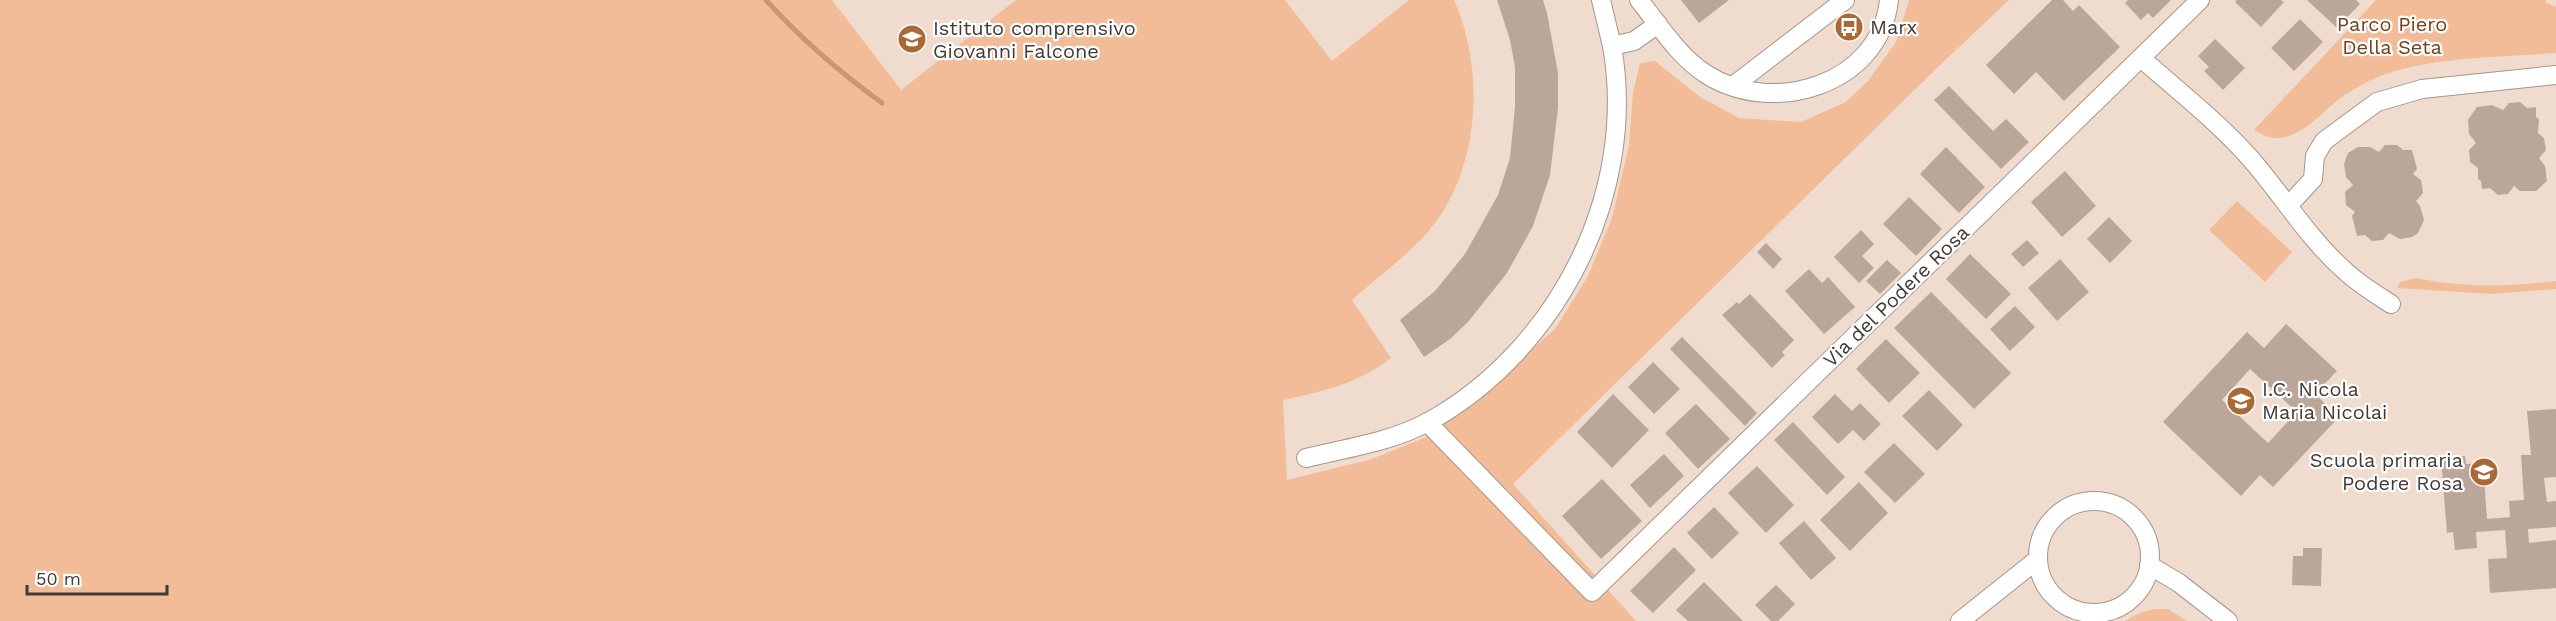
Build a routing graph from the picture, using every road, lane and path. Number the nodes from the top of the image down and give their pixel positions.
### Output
1 (1601, 0) edge
2 (1639, 0) edge
3 (1845, 0) edge
4 (1889, 0) edge
5 (2200, 0) edge
6 (1658, 24) junction
7 (1612, 45) junction
8 (2140, 58) junction
9 (2556, 75) edge
10 (1733, 86) junction
11 (2289, 206) junction
12 (2391, 304) dead end
13 (1427, 422) junction
14 (1306, 458) dead end
15 (2038, 560) junction
16 (2149, 565) junction
17 (1960, 621) edge
18 (2228, 621) edge

1 - 7 street
2 - 6 street
3 - 10 street
4 - 10 street
5 - 8 street, Via del Podere Rosa
6 - 7 street
6 - 10 street
7 - 13 street
8 - 11 street
8 - 13 street, Via del Podere Rosa
9 - 11 street
11 - 12 street
13 - 14 street
15 - 16 street
15 - 16 street
15 - 17 street
16 - 18 street

